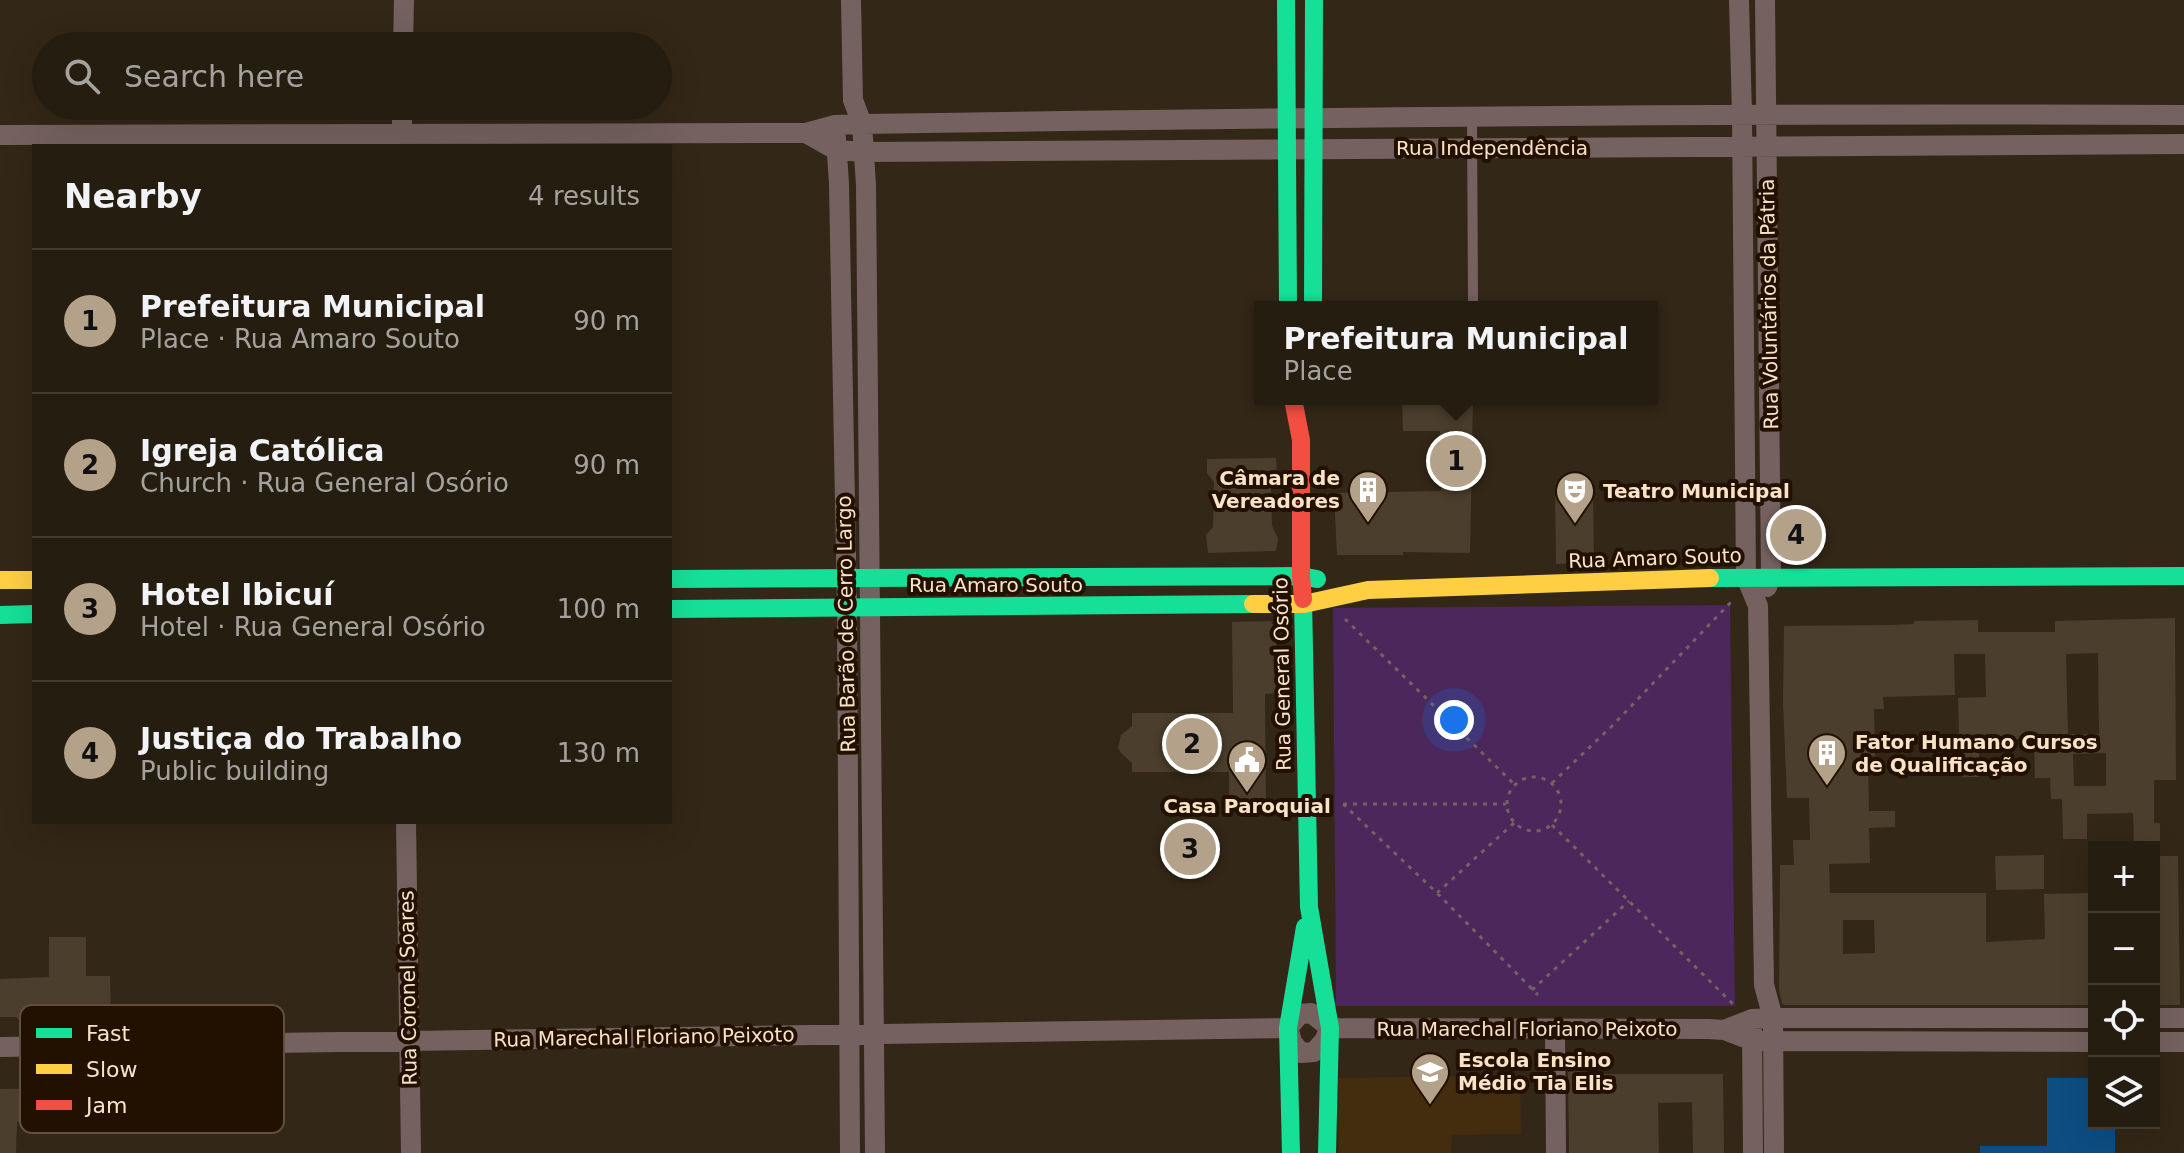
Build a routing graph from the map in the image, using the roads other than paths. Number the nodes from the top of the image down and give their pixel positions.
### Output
1 (404, 0) edge
2 (851, 0) edge
3 (1286, 0) edge
4 (1314, 0) edge
5 (1739, 0) edge
6 (1765, 0) edge
7 (403, 32) edge
8 (853, 100) junction
9 (1767, 113) junction
10 (1917, 114) junction
11 (1742, 115) junction
12 (2184, 115) edge
13 (1472, 116) junction
14 (1286, 117) junction
15 (1313, 117) junction
16 (1136, 119) junction
17 (862, 124) junction
18 (835, 125) junction
19 (806, 133) junction
20 (0, 135) edge
21 (402, 140) edge
22 (2184, 144) edge
23 (1917, 146) junction
24 (1743, 147) junction
25 (1767, 147) junction
26 (1471, 148) junction
27 (1287, 149) junction
28 (1313, 149) junction
29 (836, 150) junction
30 (1137, 150) junction
31 (864, 152) junction
32 (840, 229) junction
33 (867, 229) junction
34 (1288, 301) edge
35 (1313, 301) edge
36 (1473, 301) dead end
37 (1294, 405) edge
38 (1308, 405) edge
39 (1770, 418) junction
40 (1744, 419) junction
41 (868, 436) junction
42 (844, 437) junction
43 (1301, 440) junction
44 (1301, 576) junction
45 (2184, 576) edge
46 (1746, 577) junction
47 (1771, 577) junction
48 (869, 578) junction
49 (672, 579) edge
50 (846, 579) junction
51 (0, 580) edge
52 (32, 580) edge
53 (1368, 590) junction
54 (1304, 604) junction
55 (1758, 606) junction
56 (847, 608) junction
57 (871, 608) junction
58 (672, 609) edge
59 (32, 614) edge
60 (0, 615) edge
61 (406, 824) edge
62 (873, 882) junction
63 (848, 883) junction
64 (1309, 907) junction
65 (1764, 985) junction
66 (1773, 1018) junction
67 (2088, 1018) edge
68 (2160, 1018) edge
69 (2184, 1018) edge
70 (1752, 1019) junction
71 (1288, 1028) junction
72 (1330, 1028) junction
73 (1555, 1029) junction
74 (1724, 1030) junction
75 (874, 1034) junction
76 (849, 1035) junction
77 (408, 1041) junction
78 (1763, 1041) junction
79 (2088, 1042) edge
80 (2160, 1042) edge
81 (2184, 1042) edge
82 (284, 1043) edge
83 (0, 1047) edge
84 (20, 1047) edge
85 (411, 1153) edge
86 (850, 1153) edge
87 (875, 1153) edge
88 (1291, 1153) edge
89 (1327, 1153) edge
90 (1556, 1153) edge
91 (1753, 1153) edge
92 (1774, 1153) edge

1 - 7 street
2 - 8 street, Rua Barão de Cerro Largo
3 - 14 street
4 - 15 street
5 - 11 street, Rua Voluntários da Pátria
6 - 9 street, Rua Voluntários da Pátria
8 - 17 street, Rua Barão de Cerro Largo
8 - 18 street
9 - 10 street, Rua Independência
9 - 11 street, Rua Independência
9 - 25 street, Rua Voluntários da Pátria
10 - 12 street, Rua Independência
10 - 23 street
11 - 13 street, Rua Independência
11 - 24 street, Rua Voluntários da Pátria
13 - 15 street, Rua Independência
13 - 26 lane
14 - 15 street, Rua Independência
14 - 16 street, Rua Independência
14 - 27 street
15 - 28 street
16 - 17 street, Rua Independência
16 - 30 street
17 - 18 street, Rua Independência
17 - 31 street, Rua Barão de Cerro Largo
18 - 19 street, Rua Independência
18 - 29 street, Rua Barão de Cerro Largo
19 - 21 street, Rua Independência
19 - 29 street, Rua Independência
20 - 21 street, Rua Independência
22 - 23 street, Rua Independência
23 - 25 street, Rua Independência
24 - 25 street, Rua Independência
24 - 26 street, Rua Independência
24 - 40 street, Rua Voluntários da Pátria
25 - 39 street, Rua Voluntários da Pátria
26 - 28 street, Rua Independência
26 - 36 lane
27 - 28 street, Rua Independência
27 - 30 street, Rua Independência
27 - 34 street
28 - 35 street
29 - 31 street, Rua Independência
29 - 32 street, Rua Barão de Cerro Largo
30 - 31 street, Rua Independência
31 - 33 street, Rua Barão de Cerro Largo
32 - 33 street
32 - 42 street, Rua Barão de Cerro Largo
33 - 41 street, Rua Barão de Cerro Largo
37 - 43 street, Rua General Osório
38 - 43 street, Rua General Osório
39 - 40 street
39 - 47 street, Rua Voluntários da Pátria
40 - 46 street, Rua Voluntários da Pátria
41 - 42 street
41 - 48 street, Rua Barão de Cerro Largo
42 - 50 street, Rua Barão de Cerro Largo
43 - 44 street, Rua General Osório
44 - 48 street, Rua Amaro Souto
44 - 53 street, Rua Amaro Souto
44 - 54 street, Rua General Osório
45 - 47 street, Rua Amaro Souto
46 - 47 street, Rua Amaro Souto
46 - 53 street, Rua Amaro Souto
46 - 55 street, Rua Voluntários da Pátria
47 - 55 street, Rua Voluntários da Pátria
48 - 50 street, Rua Amaro Souto
48 - 57 street, Rua Barão de Cerro Largo
49 - 50 street, Rua Amaro Souto
50 - 56 street, Rua Barão de Cerro Largo
51 - 52 street
53 - 54 street, Rua Amaro Souto
54 - 57 street, Rua Amaro Souto
54 - 64 street, Rua General Osório
55 - 65 street, Rua Voluntários da Pátria
56 - 57 street, Rua Amaro Souto
56 - 58 street, Rua Amaro Souto
56 - 63 street, Rua Barão de Cerro Largo
57 - 62 street, Rua Barão de Cerro Largo
59 - 60 street
61 - 77 street, Rua Coronel Soares
62 - 63 street
62 - 75 street, Rua Barão de Cerro Largo
63 - 76 street, Rua Barão de Cerro Largo
64 - 71 street, Rua General Osório
64 - 72 street, Rua General Osório
65 - 66 street, Rua Voluntários da Pátria
65 - 70 street, Rua Voluntários da Pátria
66 - 67 street, Rua Marechal Floriano Peixoto
66 - 70 street, Rua Marechal Floriano Peixoto
66 - 78 street, Rua Voluntários da Pátria
68 - 69 street
70 - 74 street, Rua Marechal Floriano Peixoto
70 - 78 street, Rua Voluntários da Pátria
71 - 72 street, Rua Marechal Floriano Peixoto
71 - 72 street
71 - 75 street, Rua Marechal Floriano Peixoto
71 - 88 street, Rua General Osório
72 - 73 street, Rua Marechal Floriano Peixoto
72 - 89 street, Rua General Osório
73 - 74 street, Rua Marechal Floriano Peixoto
73 - 90 street
74 - 78 street, Rua Marechal Floriano Peixoto
75 - 76 street, Rua Marechal Floriano Peixoto
75 - 87 street, Rua Barão de Cerro Largo
76 - 77 street, Rua Marechal Floriano Peixoto
76 - 86 street, Rua Barão de Cerro Largo
77 - 82 street, Rua Marechal Floriano Peixoto
77 - 85 street, Rua Coronel Soares
78 - 79 street, Rua Marechal Floriano Peixoto
78 - 91 street, Rua Voluntários da Pátria
78 - 92 street, Rua Voluntários da Pátria
80 - 81 street
83 - 84 street, Rua Marechal Floriano Peixoto

